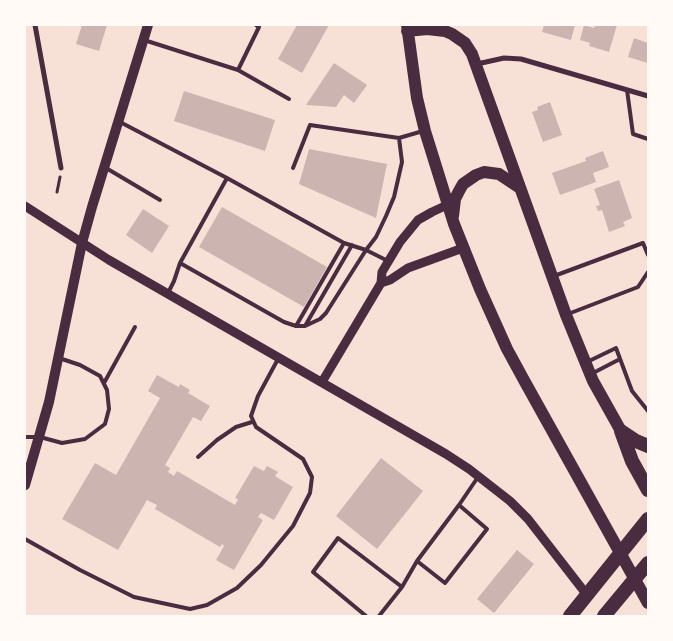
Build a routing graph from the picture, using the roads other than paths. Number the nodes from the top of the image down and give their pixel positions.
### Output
1 (35, 25) edge
2 (148, 25) edge
3 (256, 25) edge
4 (407, 28) edge
5 (144, 40) junction
6 (476, 64) junction
7 (238, 70) junction
8 (627, 90) junction
9 (648, 96) edge
10 (289, 99) dead end
11 (118, 121) junction
12 (425, 131) junction
13 (399, 138) junction
14 (648, 138) edge
15 (104, 167) junction
16 (62, 168) dead end
17 (294, 168) dead end
18 (227, 178) junction
19 (520, 188) junction
20 (160, 200) dead end
21 (448, 205) junction
22 (25, 206) edge
23 (454, 224) junction
24 (82, 243) junction
25 (344, 243) junction
26 (352, 245) junction
27 (463, 248) junction
28 (366, 250) junction
29 (648, 255) edge
30 (388, 261) junction
31 (180, 263) junction
32 (648, 272) edge
33 (552, 276) junction
34 (381, 282) junction
35 (167, 295) junction
36 (566, 315) junction
37 (296, 326) junction
38 (305, 326) junction
39 (136, 328) dead end
40 (59, 358) junction
41 (279, 358) junction
42 (620, 359) junction
43 (588, 368) junction
44 (322, 382) junction
45 (104, 383) junction
46 (648, 411) edge
47 (252, 422) junction
48 (622, 431) junction
49 (25, 437) edge
50 (40, 437) junction
51 (648, 446) edge
52 (198, 458) dead end
53 (479, 476) junction
54 (25, 485) edge
55 (648, 490) edge
56 (459, 505) junction
57 (648, 519) edge
58 (25, 539) edge
59 (417, 562) junction
60 (647, 566) edge
61 (402, 587) junction
62 (588, 594) junction
63 (648, 603) edge
64 (366, 616) edge
65 (379, 616) edge
66 (570, 616) edge
67 (604, 616) edge

1 - 16 street
2 - 5 main road
3 - 7 lane
4 - 6 main road
4 - 12 main road
5 - 7 lane
5 - 11 main road
6 - 8 street
6 - 19 main road
7 - 10 lane
8 - 9 street
8 - 14 lane
11 - 15 main road
11 - 18 lane
12 - 13 lane
12 - 21 main road
13 - 17 lane
13 - 28 lane
15 - 20 lane
15 - 24 main road
18 - 25 lane
18 - 31 lane
19 - 23 main road
19 - 33 main road
21 - 23 main road
21 - 30 street
22 - 24 street
23 - 27 main road
24 - 35 street
24 - 40 main road
25 - 26 lane
25 - 37 lane
26 - 28 lane
26 - 38 lane
27 - 34 street
27 - 63 main road
28 - 30 lane
28 - 38 lane
29 - 33 lane
30 - 34 street
31 - 35 lane
31 - 37 lane
32 - 36 lane
33 - 36 main road
34 - 44 street
35 - 41 street
36 - 43 main road
37 - 38 lane
39 - 45 lane
40 - 45 lane
40 - 50 main road
41 - 44 street
41 - 47 lane
42 - 43 lane
42 - 43 lane
42 - 46 lane
43 - 48 main road
44 - 53 street
45 - 50 lane
47 - 52 lane
47 - 58 lane
48 - 51 highway
48 - 55 highway
49 - 50 lane
50 - 54 main road
53 - 56 lane
53 - 62 street
56 - 59 lane
56 - 59 lane
57 - 62 highway
59 - 61 lane
60 - 67 highway
61 - 64 lane
61 - 65 lane
62 - 66 highway

